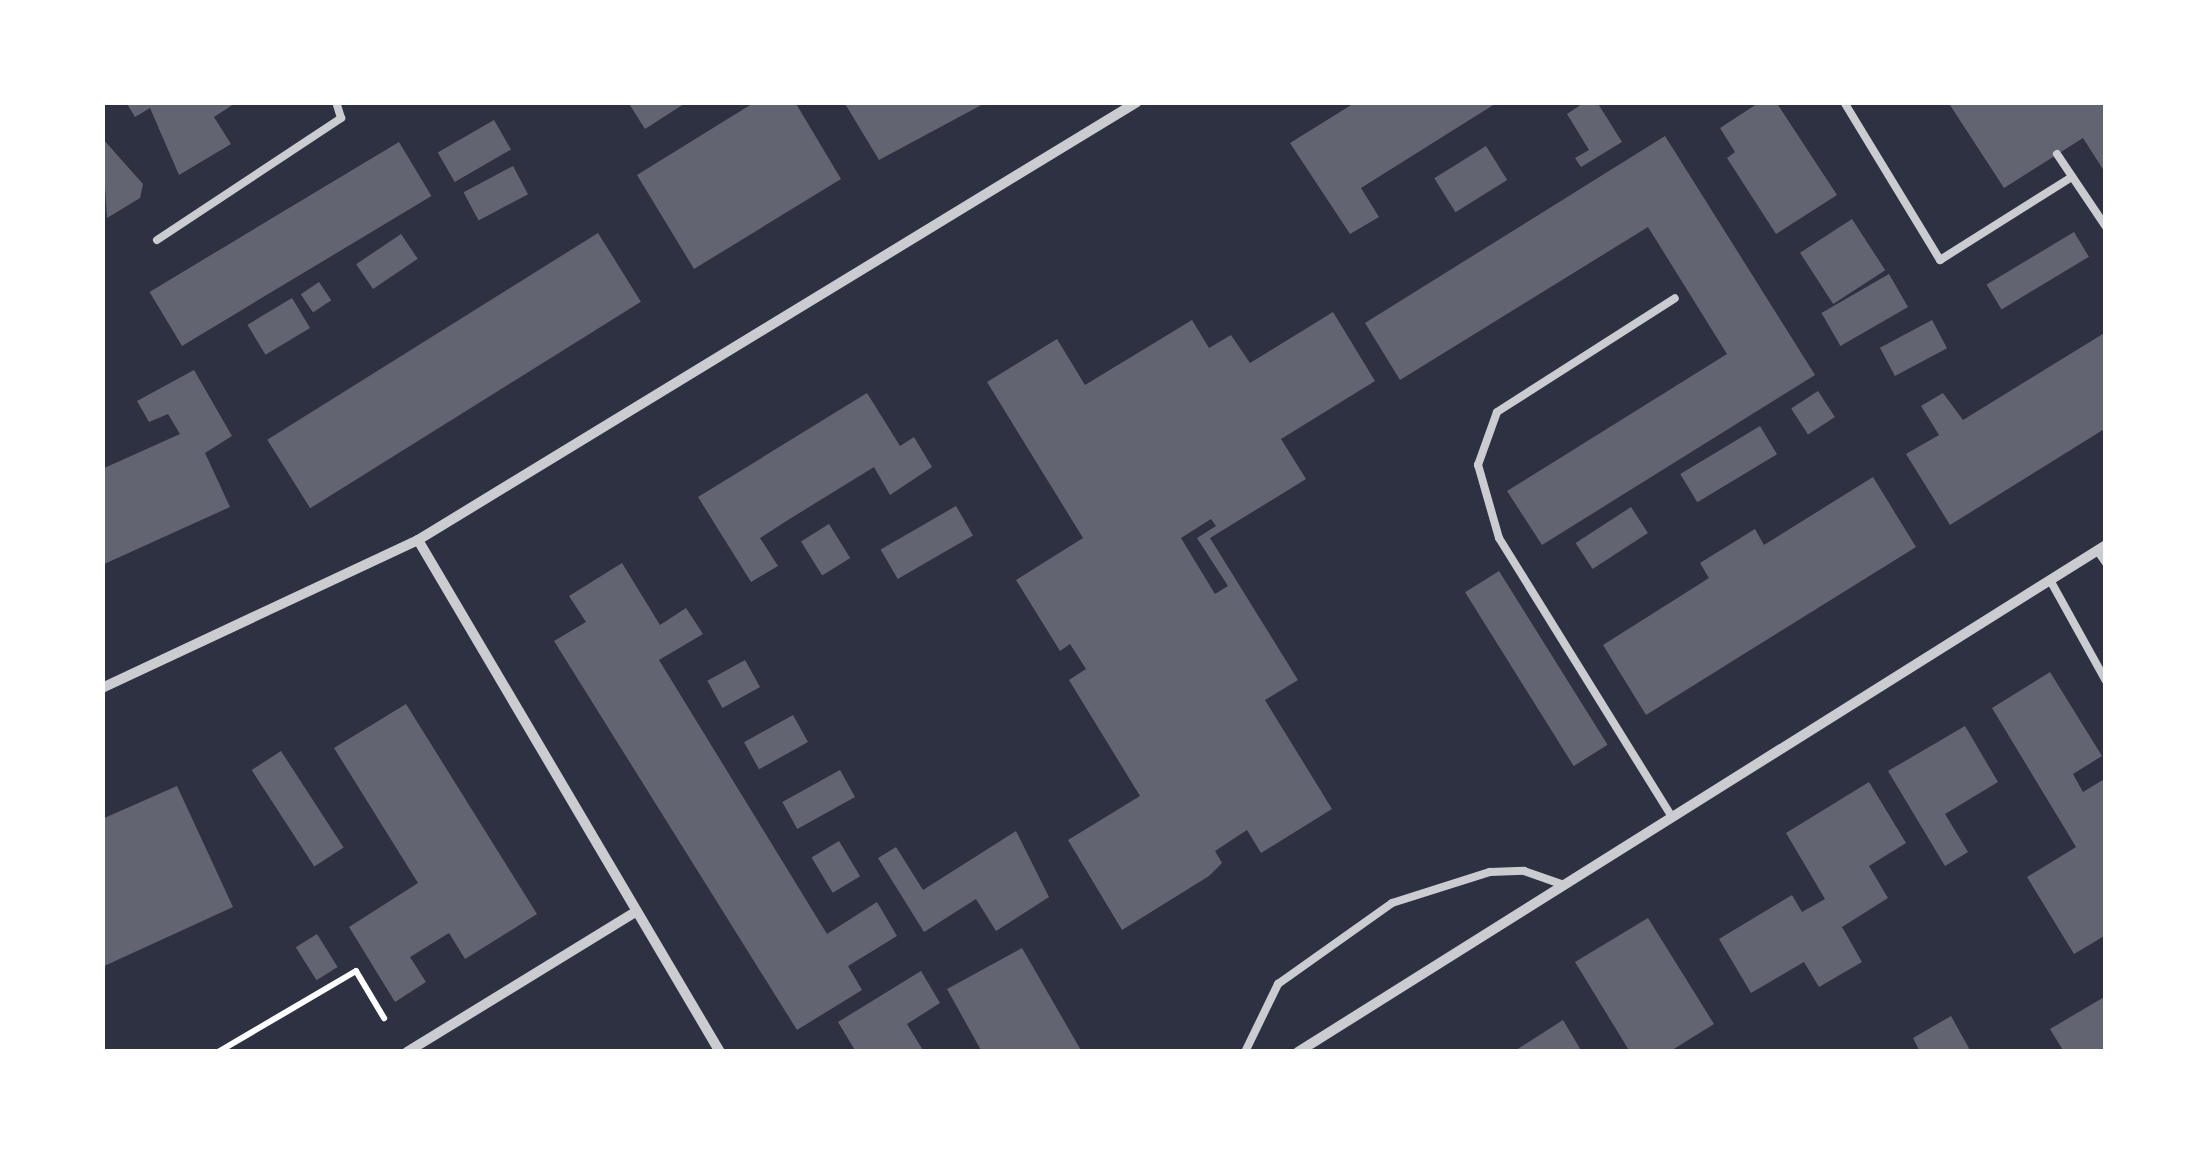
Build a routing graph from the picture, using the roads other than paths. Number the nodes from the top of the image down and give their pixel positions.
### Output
1 (336, 102) edge
2 (1137, 102) edge
3 (1844, 102) edge
4 (2057, 154) dead end
5 (2072, 177) junction
6 (2106, 227) edge
7 (156, 240) dead end
8 (1675, 298) dead end
9 (418, 540) junction
10 (2101, 548) edge
11 (2106, 563) edge
12 (2050, 580) junction
13 (2106, 681) edge
14 (102, 688) edge
15 (1672, 818) junction
16 (1564, 885) junction
17 (632, 914) junction
18 (408, 1052) edge
19 (720, 1052) edge
20 (1246, 1052) edge
21 (1298, 1052) edge

1 - 7 lane
2 - 9 street
3 - 5 lane
4 - 5 lane
5 - 6 lane
8 - 15 lane
9 - 14 street
9 - 17 street
10 - 11 lane
10 - 12 street
12 - 13 lane
12 - 15 street
15 - 16 street
16 - 20 lane
16 - 21 street
17 - 18 street
17 - 19 street

